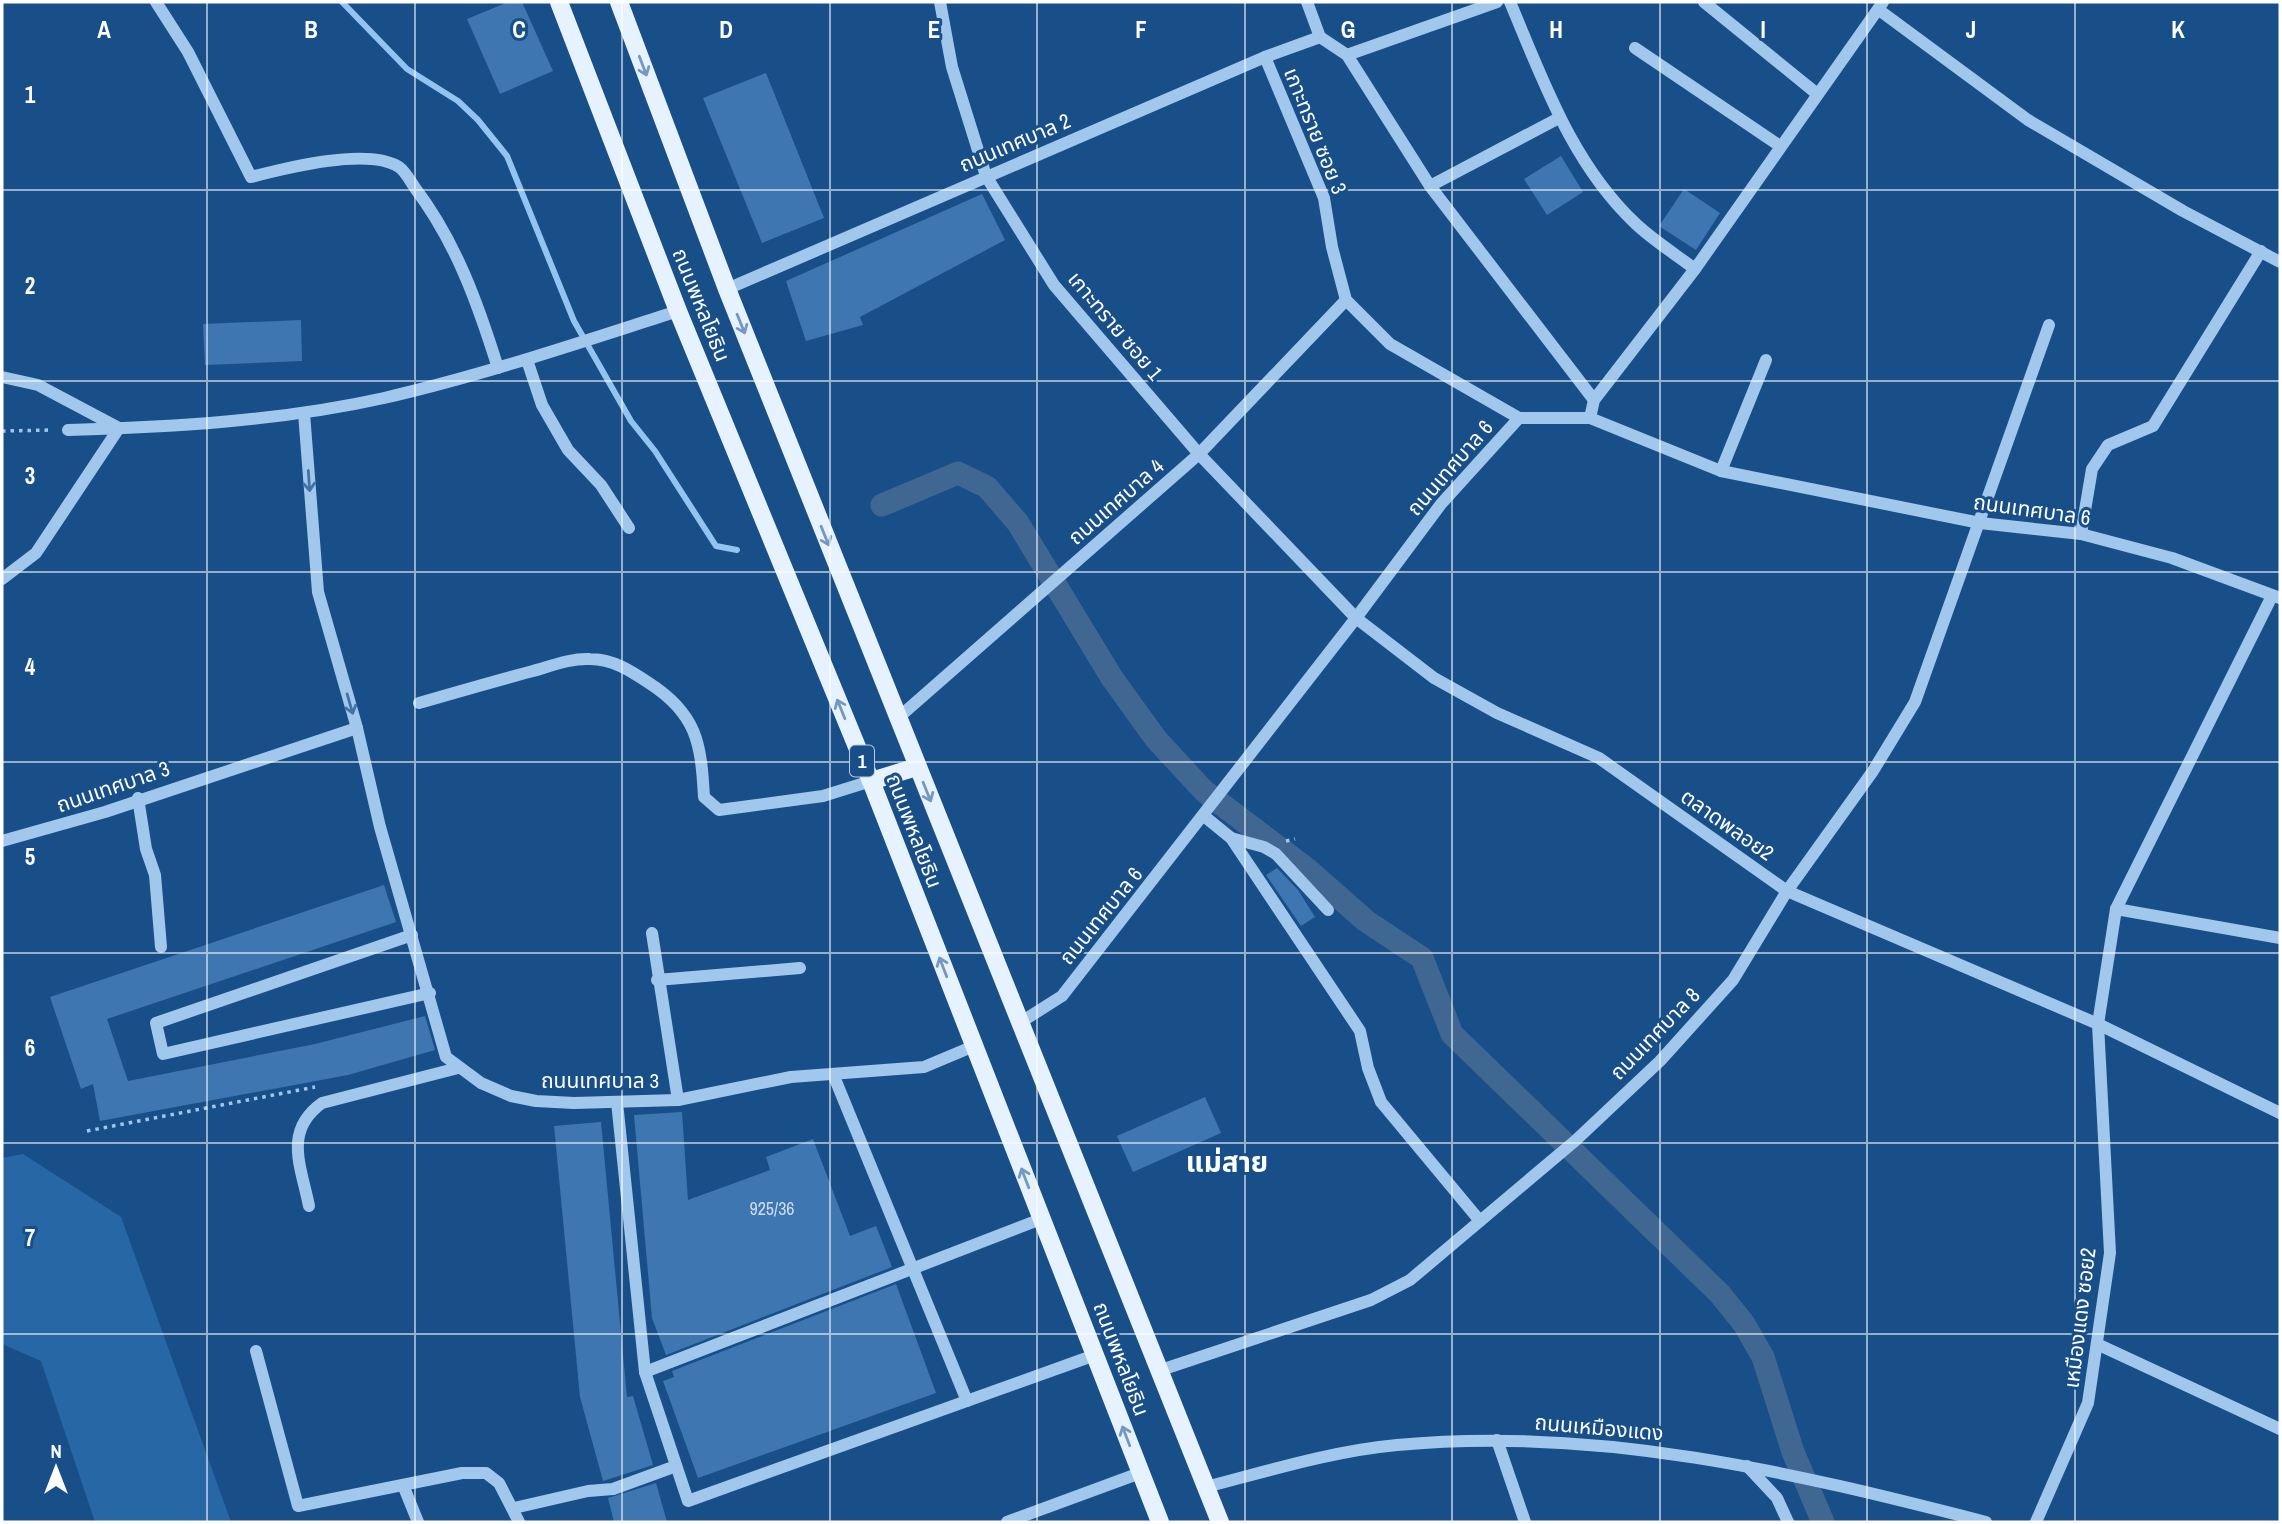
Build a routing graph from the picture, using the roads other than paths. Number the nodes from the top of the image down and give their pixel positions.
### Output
1 (156, 2) edge
2 (559, 2) edge
3 (619, 2) edge
4 (940, 2) edge
5 (1307, 2) edge
6 (1497, 2) edge
7 (1510, 2) edge
8 (1704, 2) edge
9 (1881, 6) edge
10 (1321, 37) junction
11 (1635, 48) dead end
12 (1347, 55) junction
13 (1265, 57) junction
14 (1816, 93) junction
15 (1559, 118) junction
16 (1780, 146) junction
17 (986, 176) junction
18 (1430, 186) junction
19 (2261, 251) junction
20 (2280, 262) edge
21 (1695, 269) junction
22 (727, 289) junction
23 (1346, 300) junction
24 (678, 311) junction
25 (2049, 325) dead end
26 (527, 360) junction
27 (1766, 360) dead end
28 (498, 368) junction
29 (2, 377) edge
30 (1594, 400) junction
31 (304, 413) junction
32 (1519, 418) junction
33 (1590, 418) junction
34 (120, 429) junction
35 (68, 430) road end
36 (1199, 454) junction
37 (1721, 471) junction
38 (1980, 523) junction
39 (629, 528) dead end
40 (2081, 534) junction
41 (2, 579) edge
42 (2276, 597) edge
43 (1356, 618) junction
44 (419, 703) dead end
45 (898, 718) junction
46 (357, 729) junction
47 (917, 767) junction
48 (871, 781) junction
49 (138, 798) junction
50 (1204, 816) junction
51 (1231, 838) junction
52 (2, 841) edge
53 (1787, 891) junction
54 (2116, 909) junction
55 (1328, 910) dead end
56 (652, 933) dead end
57 (412, 934) junction
58 (2280, 938) edge
59 (161, 947) dead end
60 (800, 968) dead end
61 (657, 980) junction
62 (430, 993) junction
63 (1021, 1022) junction
64 (2098, 1024) junction
65 (974, 1046) junction
66 (458, 1068) junction
67 (833, 1074) junction
68 (678, 1100) junction
69 (617, 1102) junction
70 (2280, 1113) edge
71 (309, 1206) dead end
72 (1041, 1219) junction
73 (1480, 1221) junction
74 (911, 1270) junction
75 (2097, 1344) junction
76 (256, 1351) dead end
77 (1095, 1355) junction
78 (1158, 1371) junction
79 (645, 1372) junction
80 (967, 1401) junction
81 (2280, 1429) edge
82 (1497, 1440) junction
83 (676, 1466) junction
84 (1747, 1466) junction
85 (1140, 1473) junction
86 (402, 1485) junction
87 (1206, 1487) junction
88 (514, 1508) junction
89 (418, 1522) edge
90 (519, 1522) edge
91 (1007, 1522) edge
92 (1160, 1522) edge
93 (1220, 1522) edge
94 (1525, 1522) edge
95 (1788, 1522) edge
96 (1986, 1522) edge
97 (2036, 1522) edge

1 - 28 street
2 - 24 main road, ถนนพหลโยธิน / 1
3 -> 22 main road, ถนนพหลโยธิน
4 - 17 street, เกาะทราย ซอย 1
5 - 10 street
6 - 12 street
7 - 15 street
8 - 14 street
9 - 14 street
9 - 19 street
10 - 12 street
10 - 13 street, ถนนเทศบาล 2
11 - 16 street
12 - 18 street
13 - 17 street, ถนนเทศบาล 2
13 - 23 street, เกาะทราย ซอย 3
14 - 16 street
15 - 18 street
15 - 21 street
16 - 21 street
17 - 22 street, ถนนเทศบาล 2
17 - 36 street, เกาะทราย ซอย 1
18 - 30 street
19 - 20 street
19 - 40 street
21 - 30 street
22 -> 45 main road, ถนนพหลโยธิน
23 - 32 street
23 - 36 street, ถนนเทศบาล 4
24 - 26 street
48 -> 24 main road, ถนนพหลโยธิน / 1
25 - 38 street, ถนนเทศบาล 8
26 - 28 street
26 - 39 street
27 - 37 street
28 - 31 street
29 - 34 street
30 - 33 street
31 - 34 street
31 -> 46 street, ถนนเทศบาล 3
32 - 33 street, ถนนเทศบาล 6
32 - 43 street, ถนนเทศบาล 6
33 - 37 street, ถนนเทศบาล 6
34 - 35 street
34 - 41 street
36 - 43 street, เกาะทราย ซอย 1
36 - 45 street, ถนนเทศบาล 4
37 - 38 street, ถนนเทศบาล 6
38 - 40 street, ถนนเทศบาล 6
38 - 53 street, ถนนเทศบาล 8
40 - 42 street, ถนนเทศบาล 6
42 - 54 street, เหมืองแดง ซอย2
43 - 50 street, ถนนเทศบาล 6
43 - 53 street, ตลาดพลอย2
44 - 48 street
45 - 47 main road, ถนนพหลโยธิน
46 - 49 street, ถนนเทศบาล 3
46 - 57 street, ถนนเทศบาล 3
47 - 48 main road
47 -> 63 main road, ถนนพหลโยธิน
65 -> 48 main road, ถนนพหลโยธิน / 1
49 - 52 street, ถนนเทศบาล 3
49 - 59 street
50 - 51 street
50 - 63 street, ถนนเทศบาล 6
51 - 55 street
51 - 73 street
53 - 64 street, ตลาดพลอย2
53 - 73 street, ถนนเทศบาล 8
54 - 58 street
54 - 64 street, เหมืองแดง ซอย2
56 - 61 street
57 - 62 street, ถนนเทศบาล 3
57 - 62 street
60 - 61 street
61 - 68 street
62 - 66 street, ถนนเทศบาล 3
63 - 78 main road, ถนนพหลโยธิน
64 - 70 street, ตลาดพลอย2
64 - 75 street, เหมืองแดง ซอย2
65 - 67 street, ถนนเทศบาล 3
72 -> 65 main road, ถนนพหลโยธิน / 1
66 - 69 street, ถนนเทศบาล 3
66 - 71 street
67 - 68 street, ถนนเทศบาล 3
67 - 74 street
68 - 69 street, ถนนเทศบาล 3
69 - 79 street
72 - 74 street
72 - 77 main road, ถนนพหลโยธิน / 1
73 - 78 street, ถนนเทศบาล 8
74 - 79 street
74 - 80 street
75 - 81 street
75 - 97 street, เหมืองแดง ซอย2
76 - 86 street
77 - 80 street
85 -> 77 main road, ถนนพหลโยธิน / 1
78 - 87 main road, ถนนพหลโยธิน
79 - 83 street
80 - 83 street
82 - 84 street, ถนนเหมืองแดง
82 - 87 street, ถนนเหมืองแดง
82 - 94 street
83 - 88 street
84 - 95 street
84 - 96 street, ถนนเหมืองแดง
85 - 91 street
85 - 92 main road, ถนนพหลโยธิน / 1
86 - 88 street
86 - 89 street
87 - 93 main road, ถนนพหลโยธิน
88 - 90 street

